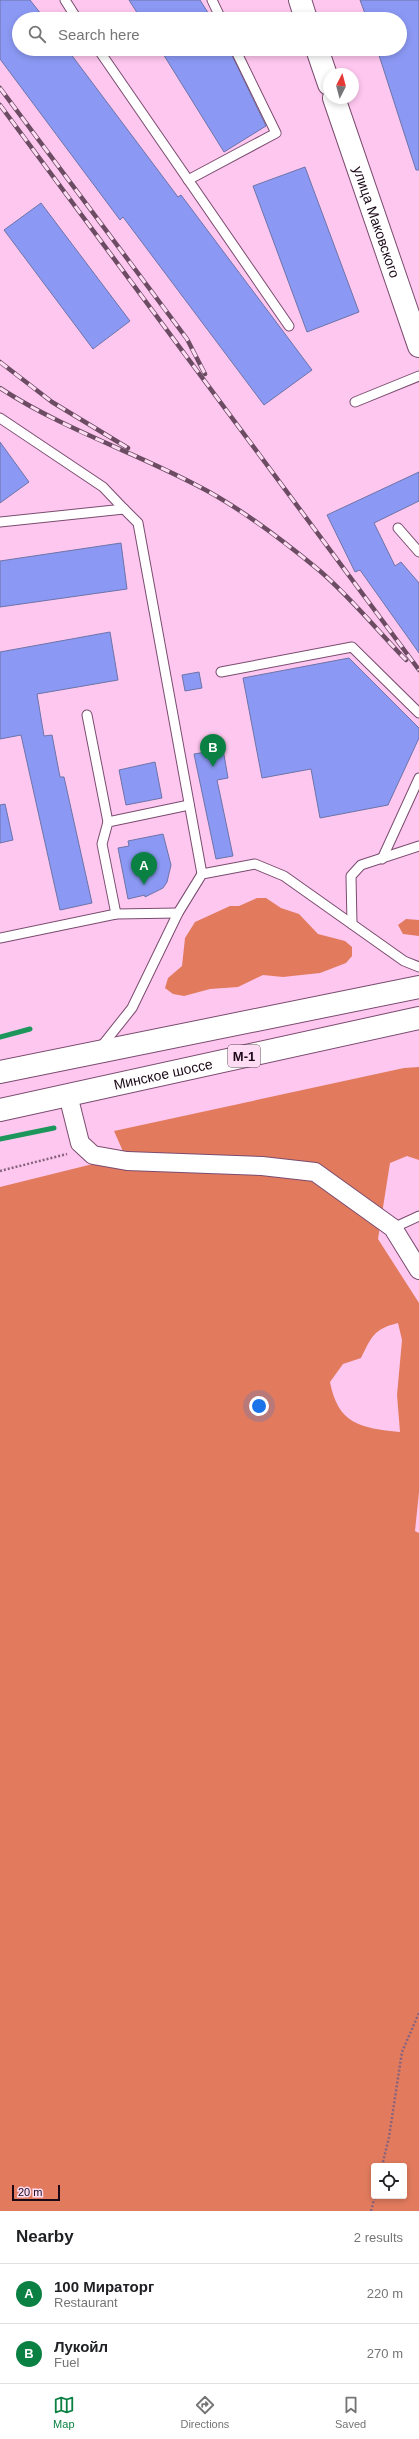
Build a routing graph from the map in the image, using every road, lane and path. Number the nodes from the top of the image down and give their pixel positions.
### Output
1 (65, 0) edge
2 (212, 0) edge
3 (300, 0) edge
4 (73, 12) edge
5 (218, 12) edge
6 (304, 12) edge
7 (103, 56) edge
8 (238, 56) edge
9 (319, 56) edge
10 (324, 68) edge
11 (336, 104) edge
12 (188, 180) junction
13 (289, 326) dead end
14 (419, 346) edge
15 (419, 376) edge
16 (355, 402) dead end
17 (0, 418) edge
18 (124, 509) junction
19 (0, 522) edge
20 (398, 528) dead end
21 (419, 552) edge
22 (221, 672) dead end
23 (419, 714) edge
24 (87, 715) dead end
25 (419, 778) edge
26 (189, 805) junction
27 (108, 822) junction
28 (419, 846) edge
29 (382, 858) junction
30 (202, 874) junction
31 (178, 913) junction
32 (116, 914) junction
33 (352, 924) junction
34 (0, 938) edge
35 (419, 967) edge
36 (419, 987) edge
37 (419, 1018) edge
38 (95, 1054) junction
39 (0, 1072) edge
40 (68, 1095) junction
41 (0, 1110) edge
42 (86, 1149) junction
43 (0, 1170) edge
44 (419, 1216) edge
45 (392, 1228) junction
46 (419, 1270) edge
47 (419, 2013) edge
48 (383, 2163) edge
49 (374, 2199) edge
50 (371, 2211) edge

1 - 4 lane
2 - 5 lane
3 - 6 main road
7 - 12 lane
8 - 12 lane
9 - 10 main road
11 - 14 main road, улица Маковского
12 - 13 lane
15 - 16 lane
17 - 18 lane
18 - 19 lane
18 - 26 lane
20 - 21 lane
22 - 23 lane
24 - 27 lane
25 - 29 lane
26 - 27 lane
26 - 30 lane
27 - 32 lane
28 - 29 lane
29 - 33 lane
30 - 31 lane
30 - 33 lane
31 - 32 lane
31 - 38 lane
32 - 34 lane
33 - 35 lane
36 - 38 main road, М-1
37 - 40 main road, Минское шоссе / М-1
38 - 39 main road, М-1
40 - 41 main road, Минское шоссе / М-1
40 - 42 street
42 - 43 path
42 - 45 street
44 - 45 lane
45 - 46 street
47 - 48 path
49 - 50 path

